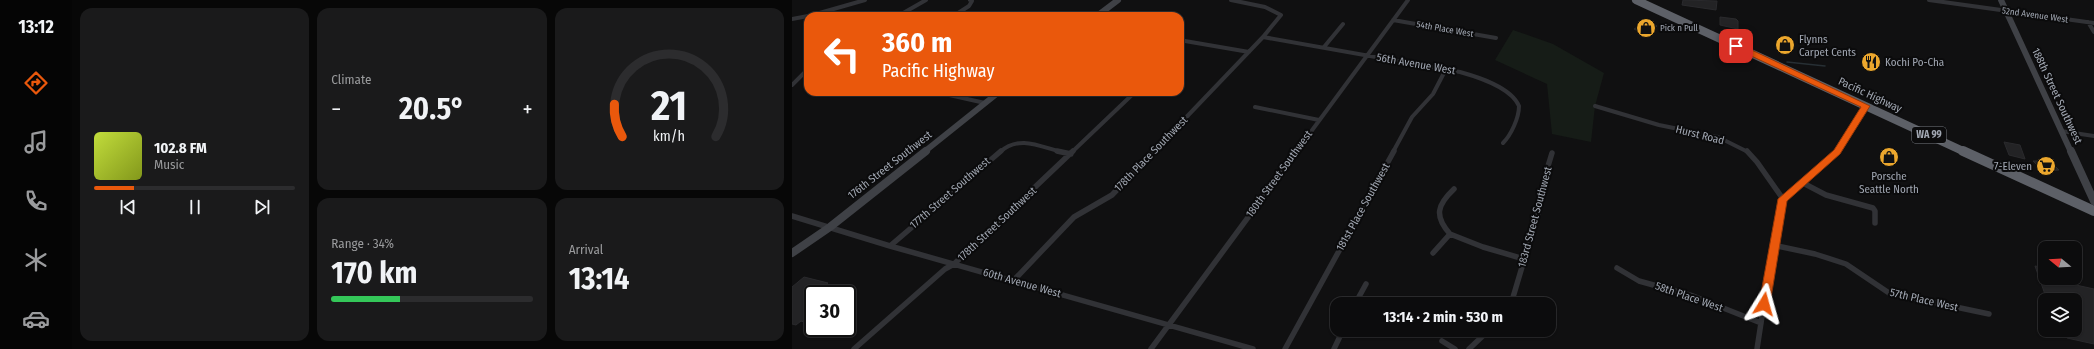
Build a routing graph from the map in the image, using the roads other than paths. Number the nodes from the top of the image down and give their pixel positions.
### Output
1 (865, 0) edge
2 (926, 0) edge
3 (970, 0) edge
4 (1118, 0) edge
5 (1231, 0) edge
6 (1408, 0) edge
7 (1636, 0) edge
8 (1929, 0) edge
9 (2001, 0) edge
10 (2006, 11) junction
11 (822, 12) edge
12 (905, 12) edge
13 (960, 12) edge
14 (1102, 12) edge
15 (804, 17) edge
16 (792, 19) edge
17 (1394, 20) junction
18 (2088, 22) junction
19 (2094, 23) edge
20 (1342, 24) dead end
21 (2094, 32) edge
22 (1263, 37) junction
23 (1496, 38) dead end
24 (1185, 41) dead end
25 (1324, 47) junction
26 (1249, 52) junction
27 (1367, 55) junction
28 (1446, 70) junction
29 (804, 72) edge
30 (792, 85) edge
31 (954, 96) edge
32 (994, 96) edge
33 (1131, 96) edge
34 (985, 103) junction
35 (1594, 106) dead end
36 (1866, 106) junction
37 (1255, 107) dead end
38 (1319, 120) junction
39 (2061, 131) junction
40 (2094, 136) edge
41 (1503, 143) dead end
42 (1552, 153) dead end
43 (1070, 154) junction
44 (1803, 183) junction
45 (1454, 189) dead end
46 (1783, 199) junction
47 (2094, 201) edge
48 (2094, 211) edge
49 (792, 216) edge
50 (1875, 223) dead end
51 (830, 227) junction
52 (1450, 234) junction
53 (1773, 245) junction
54 (890, 246) junction
55 (1433, 253) dead end
56 (792, 254) edge
57 (1524, 259) junction
58 (954, 264) junction
59 (1617, 268) dead end
60 (1014, 280) junction
61 (1366, 284) dead end
62 (1359, 297) edge
63 (1513, 297) edge
64 (1989, 314) dead end
65 (1761, 323) junction
66 (1168, 325) junction
67 (1339, 337) edge
68 (1482, 337) edge
69 (1442, 340) dead end
70 (854, 349) edge
71 (1151, 349) edge
72 (1253, 349) edge
73 (1285, 349) edge
74 (1334, 349) edge
75 (1455, 349) edge
76 (1469, 349) edge
77 (1757, 349) edge

1 - 11 street
2 - 12 street
3 - 13 street
4 - 14 street
5 - 22 street, 178th Place Southwest
6 - 17 street, 180th Street Southwest
7 - 36 highway, Pacific Highway / WA 99
8 - 10 street, 52nd Avenue West
9 - 10 street, 188th Street Southwest
10 - 18 street, 52nd Avenue West
10 - 39 street, 188th Street Southwest
15 - 16 street
17 - 23 street, 54th Place West
17 - 27 street, 180th Street Southwest
18 - 19 street, 52nd Avenue West
18 - 21 street
20 - 25 street
22 - 25 street, 56th Avenue West
22 - 26 street, 178th Place Southwest
24 - 26 street
25 - 27 street, 56th Avenue West
26 - 60 street, 178th Place Southwest
27 - 28 street, 56th Avenue West
27 - 38 street, 180th Street Southwest
28 - 41 street, 56th Avenue West
28 - 73 street, 181st Place Southwest
29 - 30 street
31 - 34 street
32 - 34 street, 176th Street Southwest
33 - 43 street, 178th Street Southwest
34 - 51 street, 176th Street Southwest
35 - 46 street, Hurst Road
36 - 44 street
36 - 48 highway, Pacific Highway / WA 99
37 - 38 street
38 - 66 street, 180th Street Southwest
39 - 40 street
39 - 47 street, 188th Street Southwest
42 - 57 street, 183rd Street Southwest
43 - 54 street, 177th Street Southwest
43 - 58 street, 178th Street Southwest
44 - 46 street
44 - 50 street
45 - 52 street
46 - 53 street
49 - 51 street, 60th Avenue West
51 - 54 street, 60th Avenue West
51 - 56 street, 176th Street Southwest
52 - 55 street
52 - 57 street
53 - 64 street, 57th Place West
53 - 65 street
54 - 58 street, 60th Avenue West
57 - 63 street, 183rd Street Southwest
58 - 60 street, 60th Avenue West
58 - 70 street, 178th Street Southwest
59 - 65 street, 58th Place West
60 - 66 street, 60th Avenue West
61 - 62 street
65 - 77 street
66 - 71 street, 180th Street Southwest
66 - 72 street, 60th Avenue West
67 - 74 street
68 - 76 street
69 - 75 street

